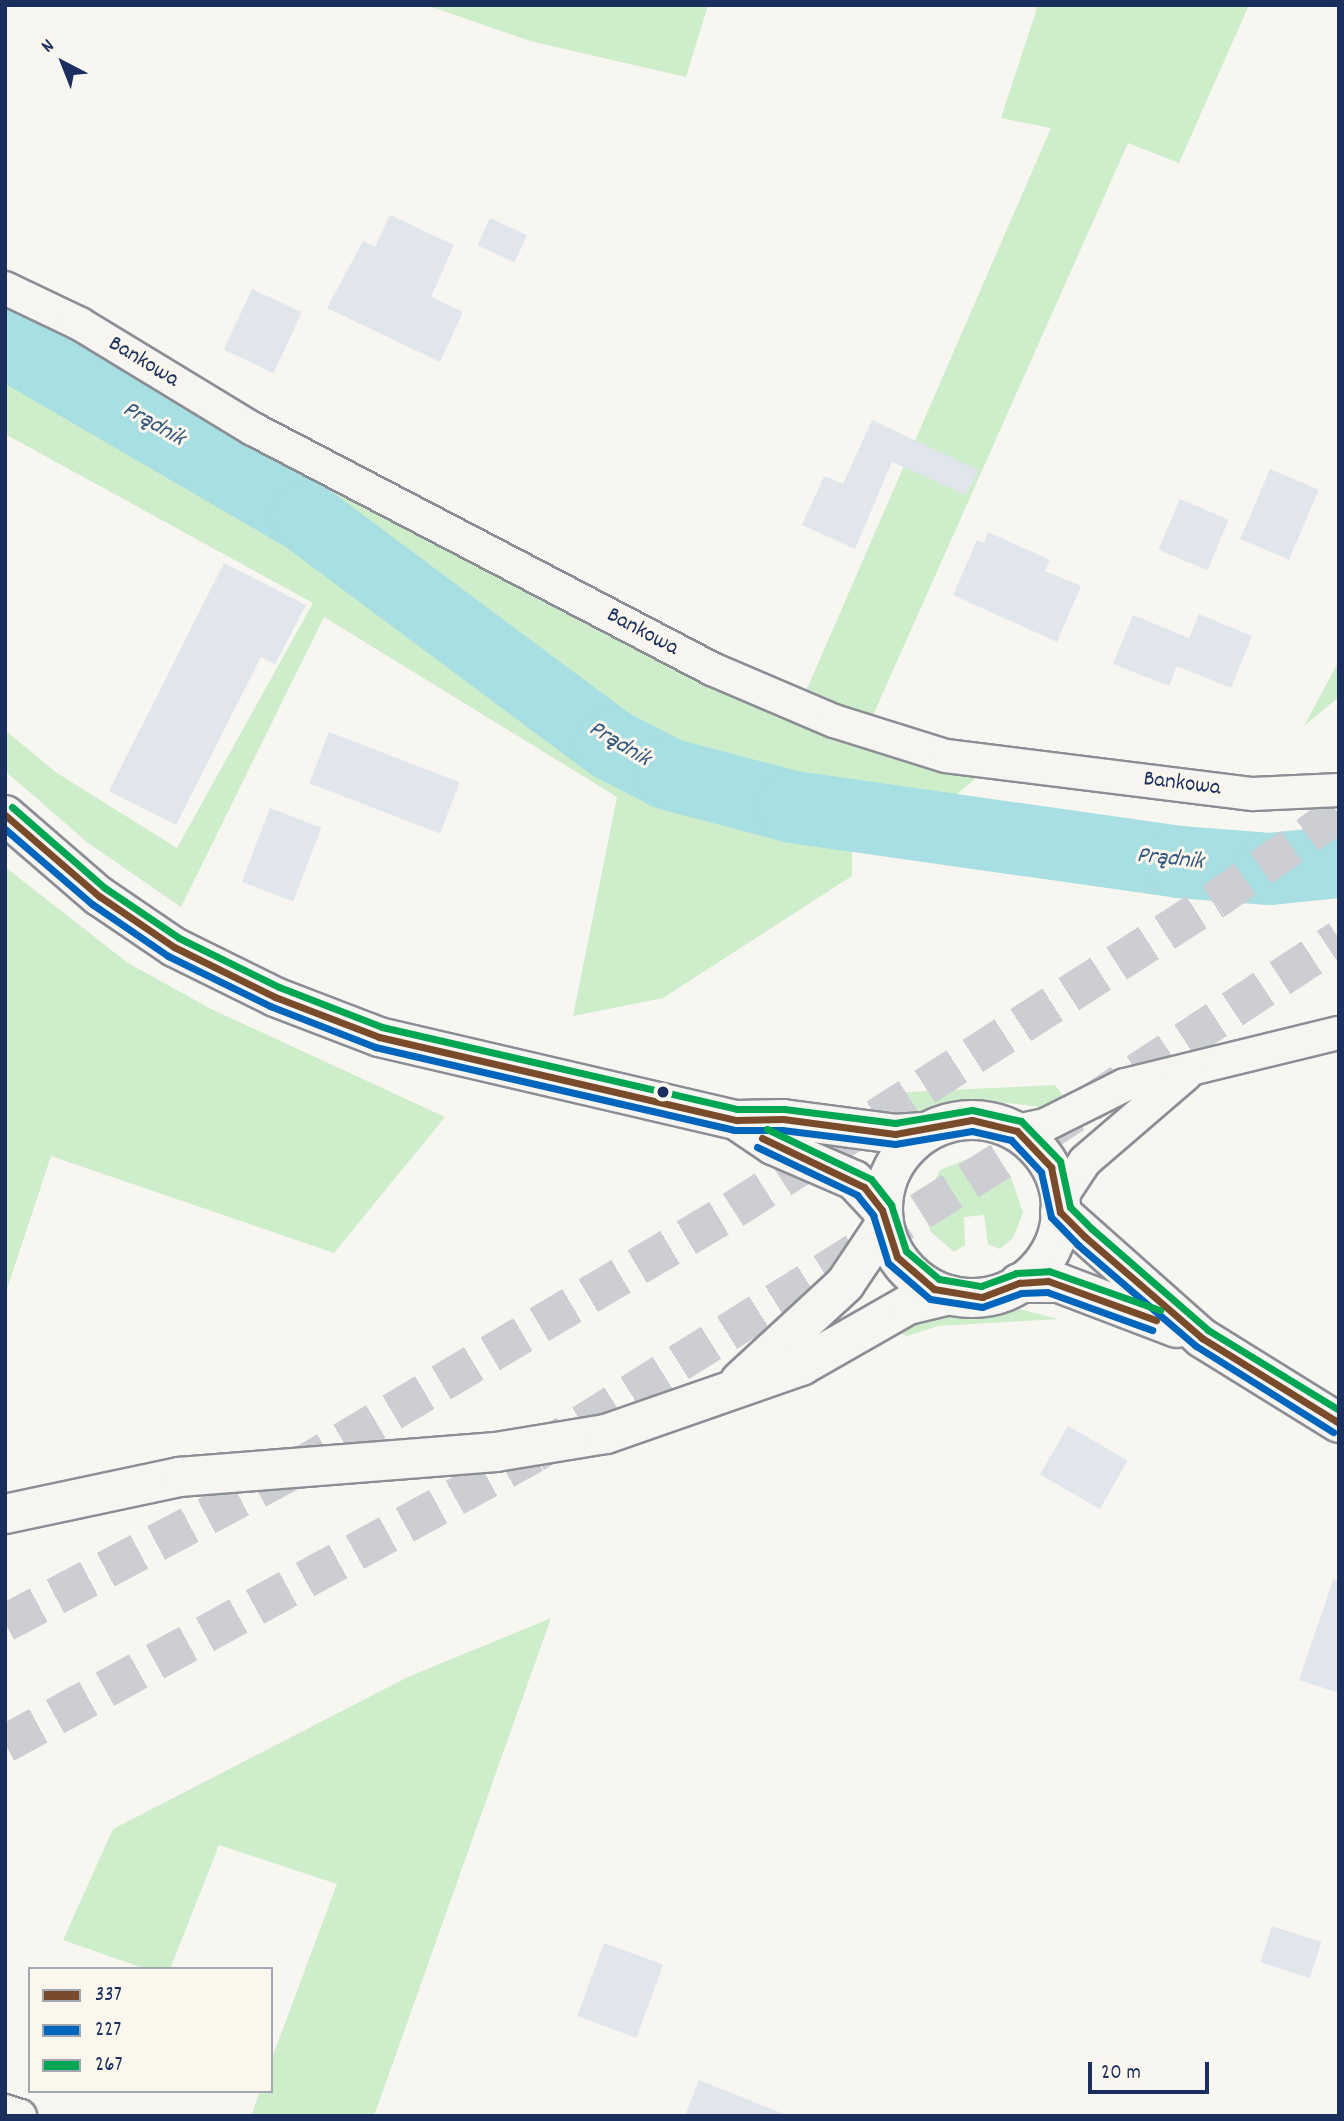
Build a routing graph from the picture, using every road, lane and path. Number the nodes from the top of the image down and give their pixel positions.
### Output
1 (5, 288) edge
2 (1339, 790) edge
3 (5, 815) edge
4 (1339, 1033) edge
5 (1190, 1071) junction
6 (736, 1121) junction
7 (1017, 1131) junction
8 (927, 1132) junction
9 (1060, 1205) junction
10 (883, 1218) junction
11 (1019, 1283) junction
12 (950, 1295) junction
13 (1202, 1338) junction
14 (725, 1394) junction
15 (1339, 1423) edge
16 (5, 1514) edge
17 (5, 2110) edge
18 (20, 2116) edge

1 - 2 street, Bankowa
3 - 6 main road
4 - 5 street
5 - 7 street
5 - 9 street
6 - 8 main road
6 - 10 main road
7 - 8 main road
7 - 9 main road
8 - 10 main road
9 - 11 main road
9 - 13 main road
10 - 12 main road
10 - 14 main road
11 - 12 main road
11 - 13 main road
12 - 14 main road
13 - 15 main road
14 - 16 main road
17 - 18 street

